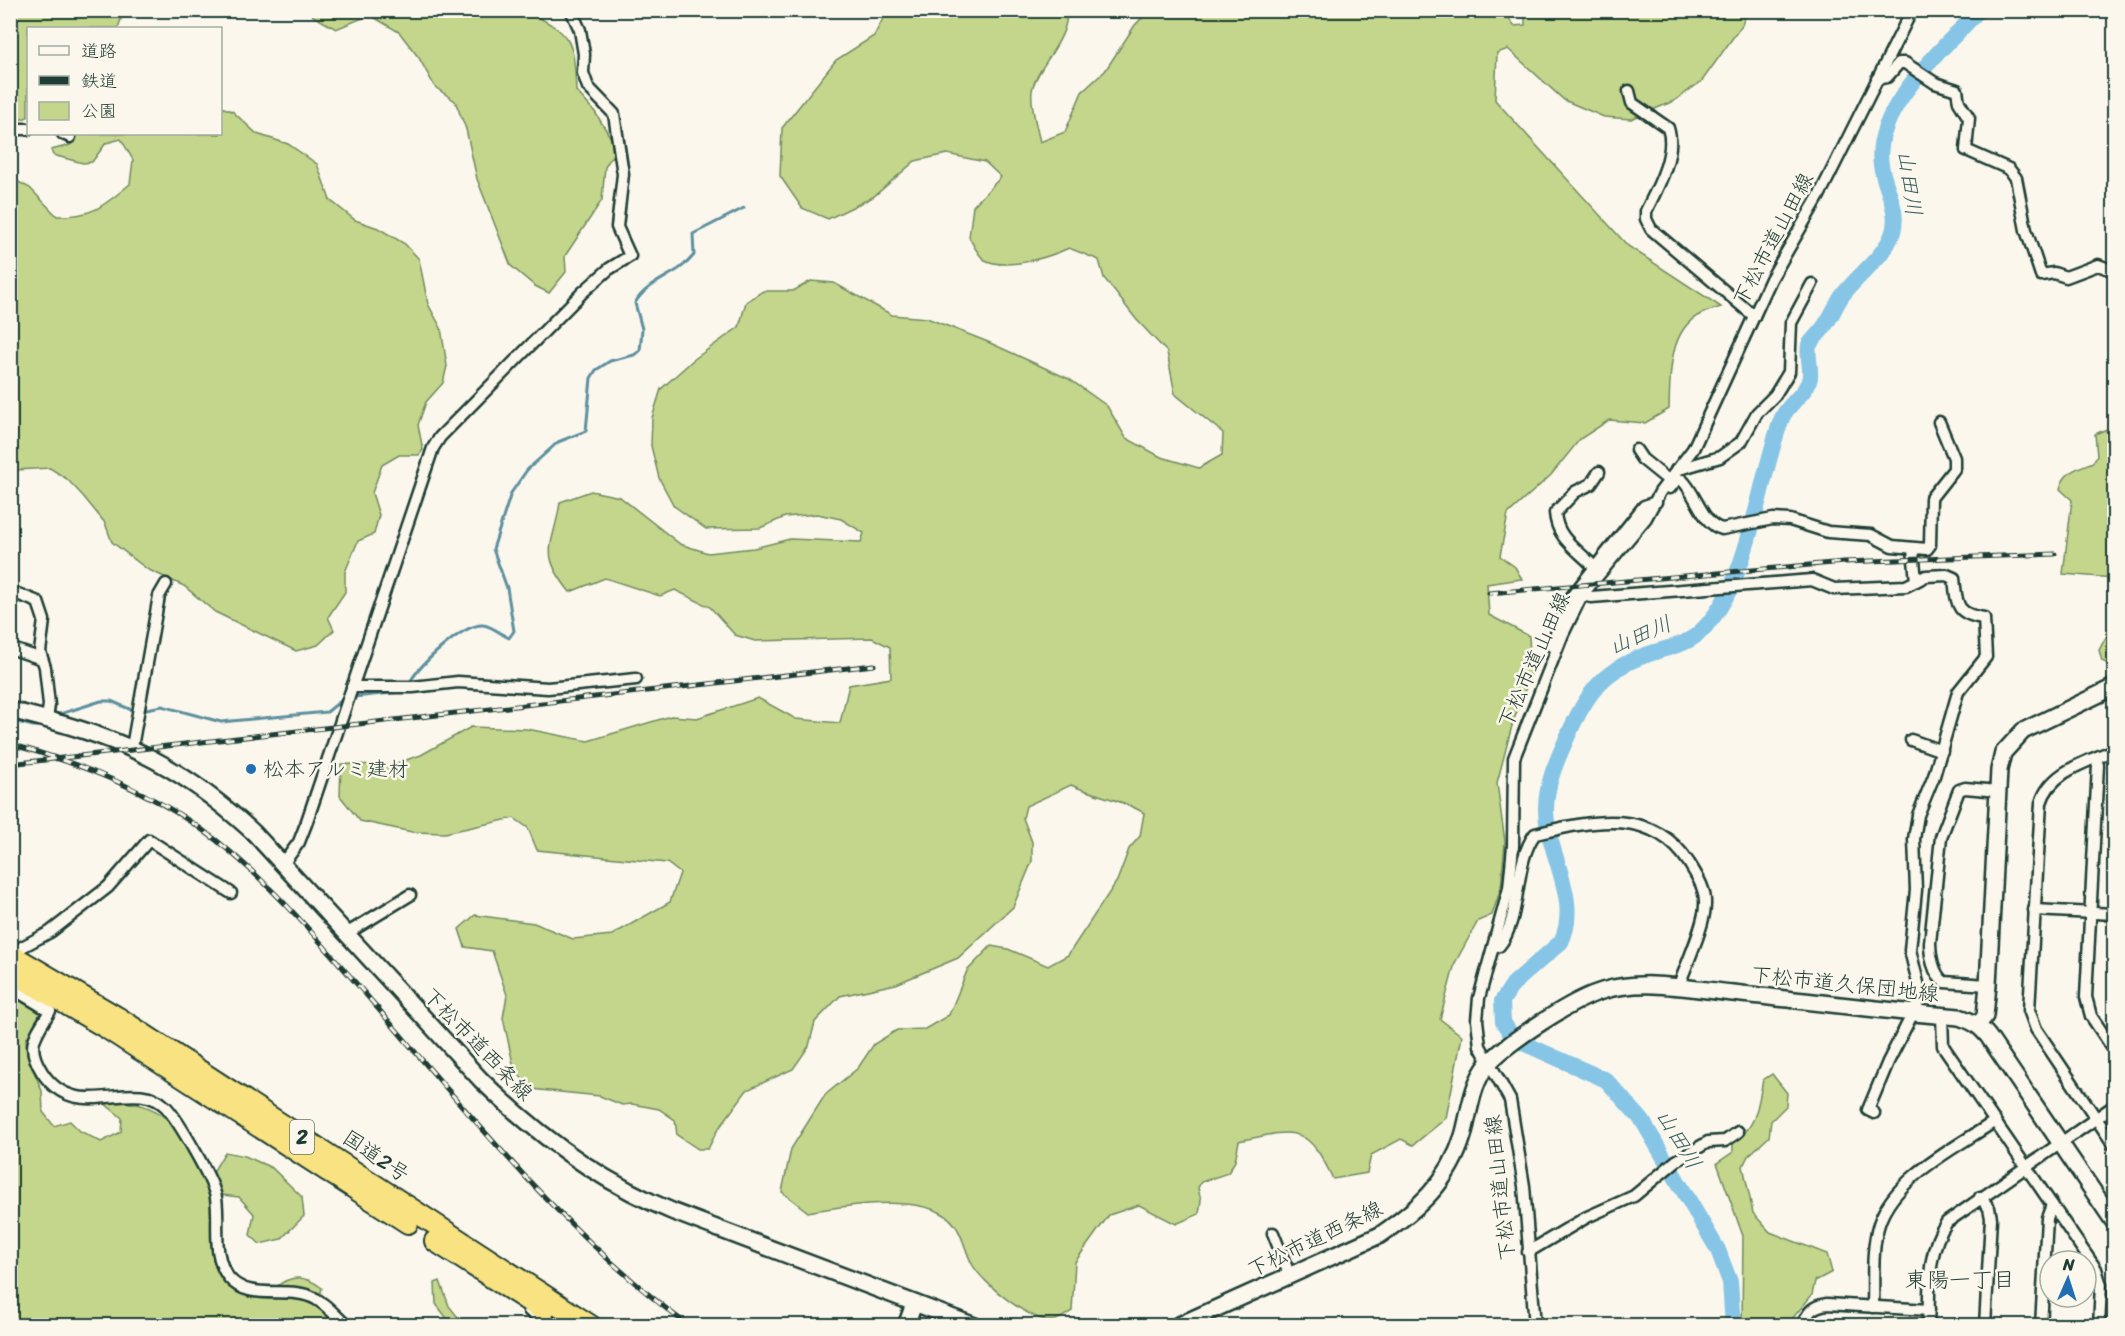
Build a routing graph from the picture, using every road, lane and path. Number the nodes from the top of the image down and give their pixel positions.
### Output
1 (571, 10) edge
2 (1912, 10) edge
3 (1877, 80) junction
4 (1629, 91) dead end
5 (10, 129) edge
6 (27, 129) edge
7 (2115, 272) edge
8 (1812, 284) dead end
9 (1754, 316) junction
10 (1940, 422) dead end
11 (1636, 450) dead end
12 (1676, 470) junction
13 (1599, 472) dead end
14 (1668, 480) junction
15 (1655, 502) junction
16 (1913, 549) junction
17 (1595, 568) junction
18 (1916, 581) junction
19 (166, 584) dead end
20 (10, 591) edge
21 (1582, 595) junction
22 (10, 648) edge
23 (42, 659) junction
24 (1550, 668) junction
25 (636, 679) dead end
26 (352, 687) junction
27 (2115, 687) edge
28 (10, 710) edge
29 (47, 719) junction
30 (1911, 740) dead end
31 (132, 747) junction
32 (2115, 750) edge
33 (1942, 751) junction
34 (2096, 758) junction
35 (1998, 791) junction
36 (283, 864) junction
37 (231, 893) dead end
38 (410, 896) dead end
39 (2034, 910) junction
40 (2090, 913) junction
41 (2115, 914) edge
42 (346, 934) junction
43 (1493, 951) junction
44 (11, 960) edge
45 (1988, 985) junction
46 (10, 987) edge
47 (1678, 988) junction
48 (1915, 1013) junction
49 (1942, 1016) junction
50 (1978, 1025) junction
51 (2115, 1050) edge
52 (1488, 1063) junction
53 (2115, 1106) edge
54 (1874, 1113) dead end
55 (2095, 1119) junction
56 (1995, 1121) junction
57 (1738, 1132) dead end
58 (2061, 1142) junction
59 (2115, 1145) edge
60 (2026, 1166) junction
61 (1980, 1197) junction
62 (2052, 1205) junction
63 (2115, 1222) edge
64 (1273, 1233) dead end
65 (1528, 1252) junction
66 (483, 1272) junction
67 (1290, 1276) junction
68 (914, 1304) junction
69 (1873, 1307) junction
70 (1929, 1310) junction
71 (346, 1326) edge
72 (552, 1326) edge
73 (566, 1326) edge
74 (591, 1326) edge
75 (906, 1326) edge
76 (975, 1326) edge
77 (1177, 1326) edge
78 (1535, 1326) edge
79 (1802, 1326) edge
80 (1928, 1326) edge
81 (1985, 1326) edge
82 (2042, 1326) edge
83 (2099, 1326) edge

1 - 26 street
2 - 3 street, 下松市道山田線
3 - 7 street
3 - 9 street, 下松市道山田線
4 - 9 street
5 - 6 street
8 - 12 street
9 - 12 street, 下松市道山田線
10 - 16 street
11 - 14 street
12 - 14 street, 下松市道山田線
13 - 17 street
14 - 15 street, 下松市道山田線
15 - 16 street
15 - 17 street
15 - 21 street, 下松市道山田線
16 - 18 street
17 - 24 street
18 - 21 street
18 - 33 street
19 - 31 street
20 - 23 street
21 - 24 street, 下松市道山田線
22 - 23 street
23 - 29 street
24 - 43 street, 下松市道山田線
25 - 26 street
26 - 36 street
27 - 35 street
28 - 29 street, 下松市道西条線
29 - 31 street, 下松市道西条線
30 - 33 street
31 - 36 street, 下松市道西条線
32 - 34 street
33 - 48 street
34 - 39 street
34 - 40 street
35 - 45 street
35 - 45 street
36 - 42 street, 下松市道西条線
37 - 44 street
38 - 42 street
39 - 40 street
39 - 55 street
40 - 41 street
40 - 51 street
42 - 68 street, 下松市道西条線
43 - 47 street
43 - 52 street, 下松市道山田線
44 - 66 highway, 国道2号 / 2
44 - 74 highway, 国道2号 / 2
45 - 50 street
46 - 71 street
47 - 48 street, 下松市道久保団地線
47 - 52 street, 下松市道久保団地線
48 - 49 street, 下松市道久保団地線
48 - 54 street
49 - 50 street, 下松市道久保団地線
49 - 56 street
50 - 58 street
52 - 65 street, 下松市道山田線
52 - 67 street, 下松市道西条線
53 - 55 street
55 - 58 street
55 - 59 street
56 - 60 street
56 - 69 street
57 - 65 street
58 - 60 street
58 - 63 street
60 - 61 street
60 - 62 street
61 - 70 street
61 - 81 street
62 - 82 street
62 - 83 street
64 - 67 street
65 - 78 street, 下松市道山田線
66 - 72 street
66 - 73 highway, 国道2号 / 2
67 - 77 street, 下松市道西条線
68 - 75 street
68 - 76 street, 下松市道西条線
69 - 70 street
69 - 79 street
70 - 80 street

